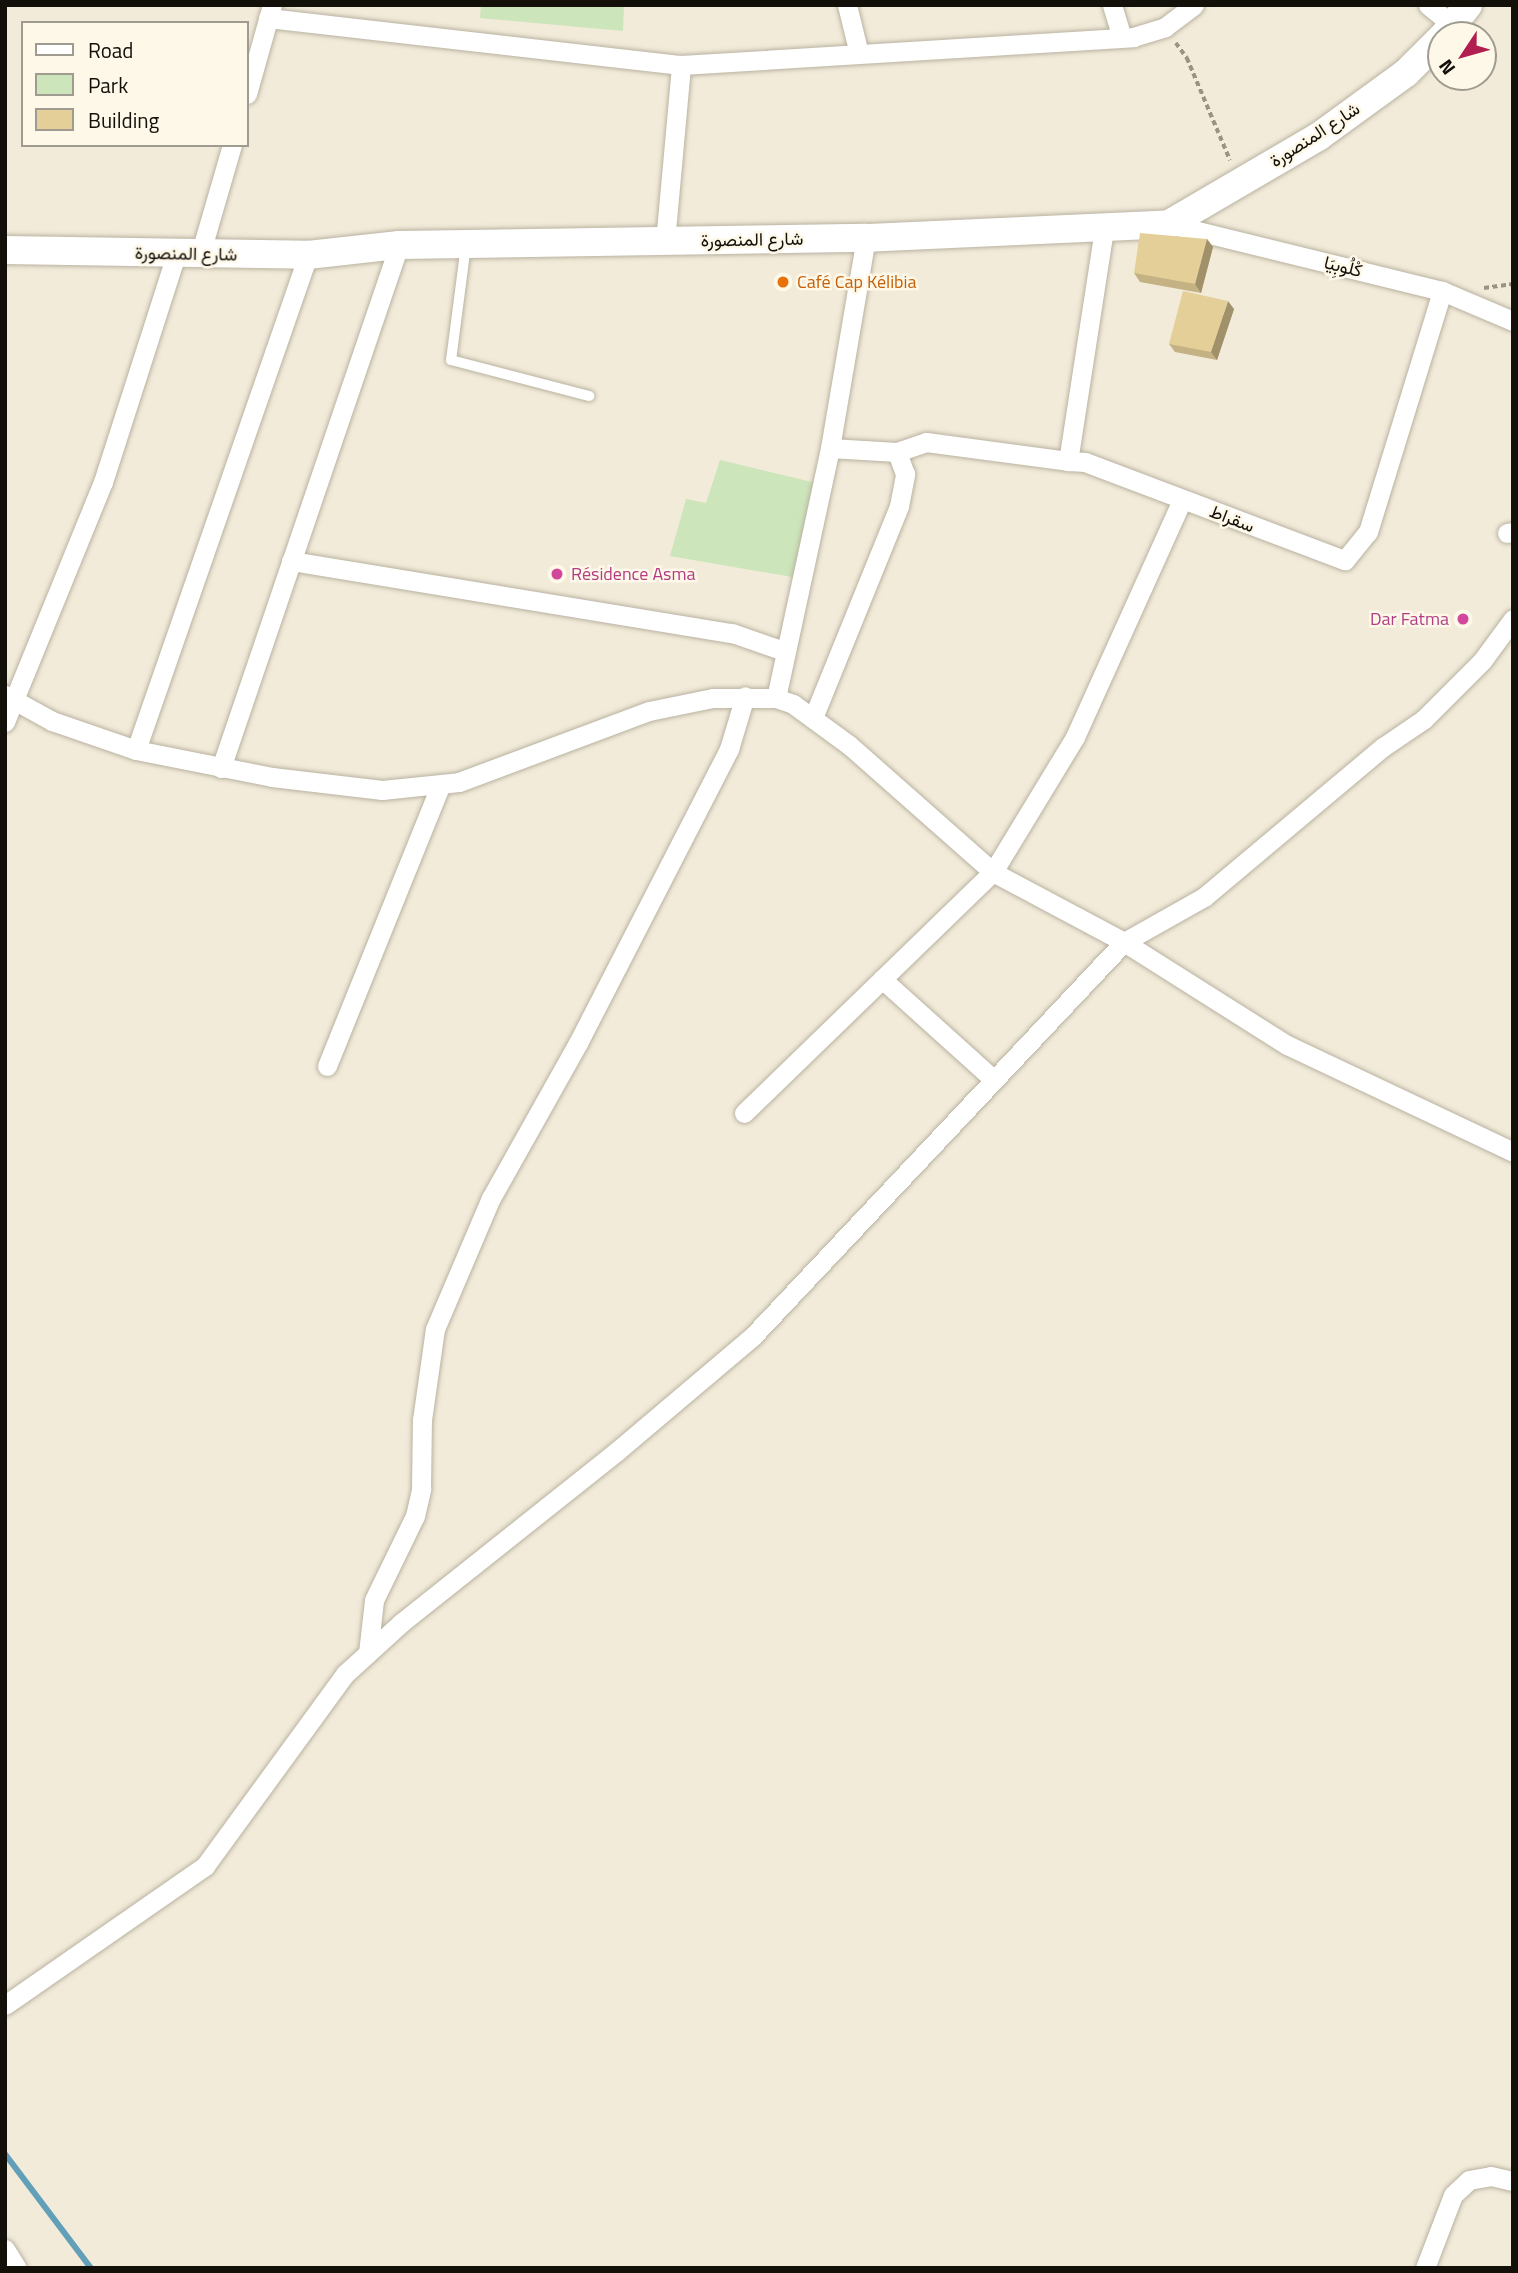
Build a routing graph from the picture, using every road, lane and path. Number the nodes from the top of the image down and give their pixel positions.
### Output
1 (847, 5) edge
2 (1112, 5) edge
3 (1194, 5) edge
4 (1427, 5) edge
5 (270, 12) edge
6 (1446, 21) edge
7 (1165, 27) junction
8 (1122, 38) junction
9 (1427, 52) edge
10 (859, 54) junction
11 (681, 65) junction
12 (250, 71) edge
13 (231, 147) edge
14 (1239, 181) junction
15 (1169, 224) junction
16 (1104, 229) junction
17 (866, 238) junction
18 (665, 242) junction
19 (399, 245) junction
20 (466, 245) junction
21 (5, 250) edge
22 (188, 255) junction
23 (308, 256) junction
24 (1442, 291) junction
25 (1513, 321) edge
26 (589, 396) dead end
27 (830, 448) junction
28 (897, 452) junction
29 (1068, 461) junction
30 (1182, 500) junction
31 (291, 561) junction
32 (1513, 619) edge
33 (785, 651) junction
34 (745, 696) junction
35 (9, 698) edge
36 (776, 698) junction
37 (813, 718) junction
38 (5, 722) edge
39 (136, 750) junction
40 (221, 768) junction
41 (440, 787) junction
42 (993, 872) junction
43 (1124, 942) junction
44 (882, 979) junction
45 (327, 1066) dead end
46 (993, 1079) junction
47 (744, 1113) dead end
48 (1513, 1152) edge
49 (368, 1653) junction
50 (5, 2005) edge
51 (1513, 2181) edge
52 (5, 2249) edge
53 (17, 2268) edge
54 (1425, 2268) edge

1 - 10 street
2 - 8 street
3 - 7 street
4 - 6 street
5 - 11 street
5 - 12 street
7 - 8 street
7 - 14 path
8 - 10 street
9 - 14 street, شارع المنصورة
10 - 11 street
11 - 18 street
13 - 22 street
14 - 15 street, شارع المنصورة
15 - 16 street, شارع المنصورة
15 - 24 street, كْلُوبِيَا
16 - 17 street, شارع المنصورة
16 - 29 street
17 - 18 street, شارع المنصورة
17 - 27 street
18 - 20 street, شارع المنصورة
19 - 20 street, شارع المنصورة
19 - 23 street, شارع المنصورة
19 - 31 street
20 - 26 lane
21 - 22 street, شارع المنصورة
22 - 23 street, شارع المنصورة
22 - 35 street
23 - 39 street
24 - 25 street, كْلُوبِيَا
24 - 30 street, سقراط
27 - 28 street, سقراط
27 - 33 street
28 - 29 street, سقراط
28 - 37 street
29 - 30 street, سقراط
30 - 42 street
31 - 33 street
31 - 40 street
32 - 43 street
33 - 36 street
34 - 36 street
34 - 41 street
34 - 49 street
35 - 38 street
35 - 39 street
36 - 37 street
37 - 42 street
39 - 40 street
40 - 41 street
41 - 45 street
42 - 43 street
42 - 44 street
43 - 46 street
43 - 48 street
44 - 46 street
44 - 47 street
46 - 49 street
49 - 50 street
51 - 54 street
52 - 53 street

